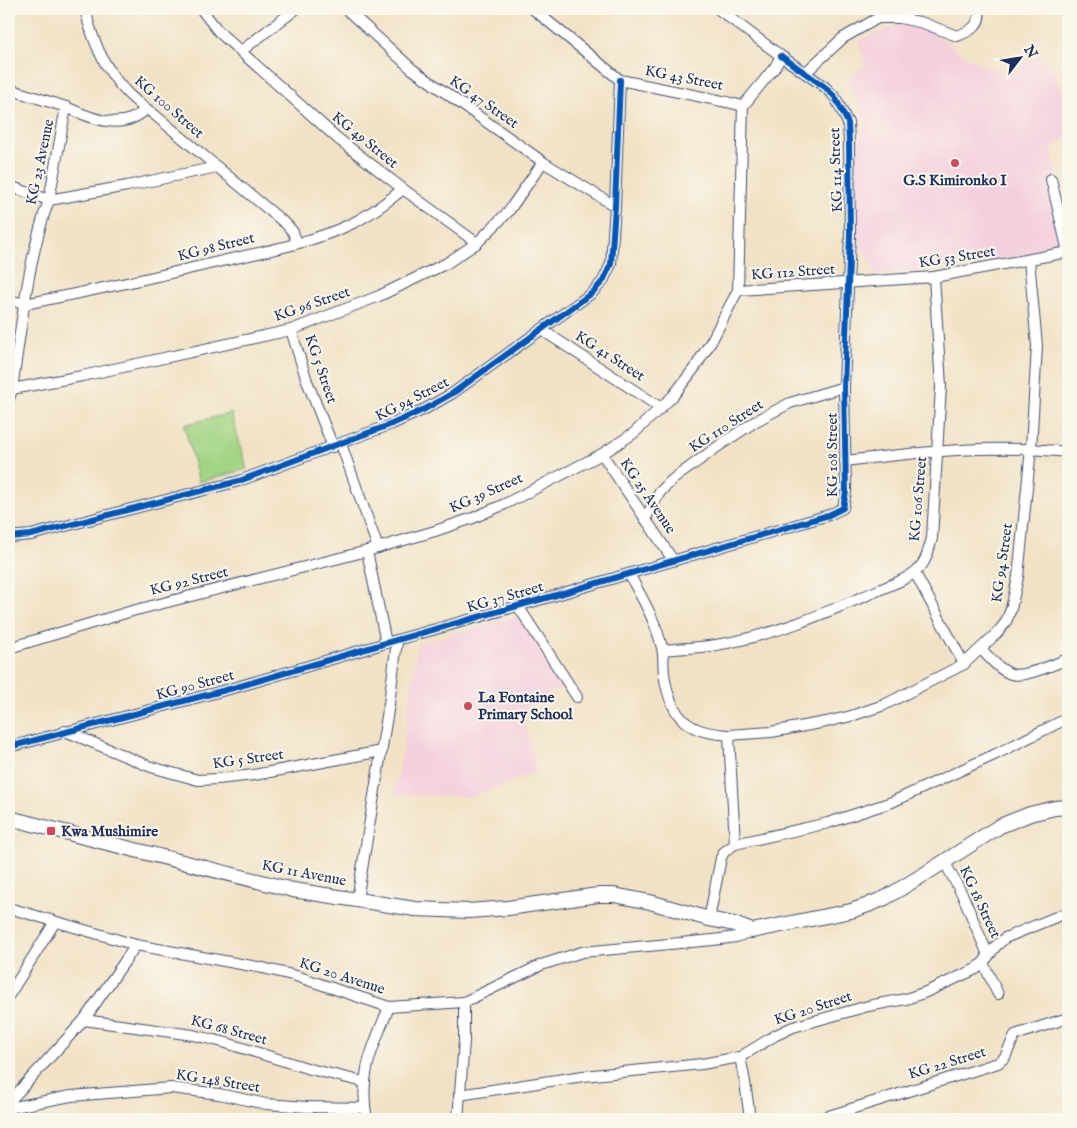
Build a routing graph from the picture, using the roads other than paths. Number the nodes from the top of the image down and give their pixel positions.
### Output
1 (85, 9) edge
2 (201, 9) edge
3 (296, 9) edge
4 (346, 9) edge
5 (533, 9) edge
6 (718, 9) edge
7 (979, 9) edge
8 (241, 52) junction
9 (781, 56) junction
10 (805, 73) junction
11 (620, 80) junction
12 (9, 89) edge
13 (743, 106) junction
14 (66, 107) junction
15 (146, 109) junction
16 (544, 162) junction
17 (217, 167) junction
18 (1052, 179) dead end
19 (9, 186) edge
20 (403, 189) junction
21 (49, 200) junction
22 (615, 206) junction
23 (297, 243) junction
24 (477, 243) junction
25 (1068, 252) edge
26 (1029, 260) junction
27 (934, 277) junction
28 (849, 283) junction
29 (738, 290) junction
30 (9, 300) edge
31 (25, 304) junction
32 (291, 330) junction
33 (542, 330) junction
34 (844, 387) junction
35 (10, 396) edge
36 (661, 408) junction
37 (337, 446) junction
38 (1031, 448) junction
39 (937, 450) junction
40 (1068, 452) edge
41 (602, 454) junction
42 (846, 461) junction
43 (645, 519) junction
44 (9, 538) edge
45 (378, 548) junction
46 (367, 552) junction
47 (673, 560) junction
48 (915, 573) junction
49 (629, 574) junction
50 (518, 606) junction
51 (391, 642) junction
52 (9, 648) edge
53 (981, 649) junction
54 (663, 650) junction
55 (1068, 659) edge
56 (964, 664) junction
57 (577, 697) dead end
58 (1068, 718) edge
59 (65, 731) junction
60 (729, 735) junction
61 (9, 747) edge
62 (382, 751) junction
63 (1068, 807) edge
64 (9, 818) edge
65 (735, 844) junction
66 (944, 861) junction
67 (357, 900) junction
68 (9, 908) edge
69 (1068, 912) edge
70 (709, 919) junction
71 (55, 922) junction
72 (752, 930) junction
73 (136, 945) junction
74 (985, 959) junction
75 (9, 994) edge
76 (998, 994) dead end
77 (464, 1002) junction
78 (389, 1007) junction
79 (1068, 1018) edge
80 (84, 1020) junction
81 (740, 1057) junction
82 (364, 1082) junction
83 (460, 1095) junction
84 (9, 1102) edge
85 (9, 1108) edge
86 (365, 1108) junction
87 (367, 1119) edge
88 (458, 1119) edge
89 (750, 1119) edge
90 (819, 1119) edge

1 - 15 street, KG 100 Street
2 - 8 street, KG 49 Street
3 - 8 street
4 - 16 street, KG 47 Street
5 - 11 street
6 - 9 street
7 - 10 street
8 - 20 street, KG 49 Street
9 - 10 street, KG 114 Street
9 - 13 street
10 - 28 street, KG 114 Street
11 - 13 street, KG 43 Street
11 - 22 street, KG 94 Street
12 - 14 street, KG 23 Avenue
13 - 29 street, KG 25 Avenue
14 - 15 street
14 - 21 street, KG 23 Avenue
15 - 17 street, KG 100 Street
16 - 22 street, KG 47 Street
16 - 24 street, KG 96 Street
17 - 21 street
17 - 23 street, KG 100 Street
18 - 25 street
19 - 21 street
20 - 23 street, KG 98 Street
20 - 24 street, KG 49 Street
21 - 31 street, KG 23 Avenue
22 - 33 street, KG 94 Street
23 - 31 street, KG 98 Street
24 - 32 street, KG 96 Street
25 - 26 street, KG 53 Street
26 - 27 street, KG 53 Street
26 - 38 street, KG 94 Street
27 - 28 street, KG 53 Street
27 - 39 street, KG 106 Street
28 - 29 street, KG 112 Street
28 - 34 street, KG 108 Street
29 - 36 street, KG 25 Avenue
30 - 31 street
31 - 35 street, KG 23 Avenue
32 - 35 street, KG 96 Street
32 - 37 street, KG 5 Street
33 - 36 street, KG 41 Street
33 - 37 street, KG 94 Street
34 - 42 street, KG 108 Street
34 - 43 street, KG 110 Street
36 - 41 street, KG 25 Avenue
37 - 44 street, KG 94 Street
37 - 45 street, KG 5 Street
38 - 39 street
38 - 40 street
38 - 53 street, KG 94 Street
39 - 42 street
39 - 48 street, KG 106 Street
41 - 43 street, KG 25 Avenue
41 - 45 street, KG 39 Street
42 - 47 street, KG 108 Street
43 - 47 street, KG 25 Avenue
45 - 46 street, KG 92 Street
46 - 51 street
46 - 52 street, KG 92 Street
47 - 49 street
48 - 54 street
48 - 56 street
49 - 50 street, KG 37 Street
49 - 54 street
50 - 51 street, KG 37 Street
50 - 57 street
51 - 59 street, KG 90 Street
51 - 62 street
53 - 55 street
53 - 56 street, KG 94 Street
54 - 60 street
56 - 60 street, KG 94 Street
58 - 65 street
59 - 61 street, KG 90 Street
59 - 62 street, KG 5 Street
60 - 65 street
62 - 67 street
63 - 66 main road
64 - 67 main road, KG 11 Avenue
65 - 70 street
66 - 72 main road
66 - 74 street, KG 18 Street
67 - 70 main road, KG 11 Avenue
68 - 71 street, KG 20 Avenue
69 - 74 street, KG 20 Street
70 - 72 main road, KG 11 Avenue
71 - 73 street, KG 20 Avenue
71 - 75 street
72 - 77 street, KG 20 Avenue
73 - 78 street, KG 20 Avenue
73 - 80 street
74 - 76 street, KG 18 Street
74 - 81 street, KG 20 Street
77 - 78 street, KG 20 Avenue
77 - 83 street
78 - 82 street
79 - 90 street, KG 22 Street
80 - 82 street, KG 68 Street
80 - 84 street
81 - 83 street, KG 20 Street
81 - 89 street
82 - 86 street
83 - 88 street
85 - 86 street, KG 148 Street
86 - 87 street

